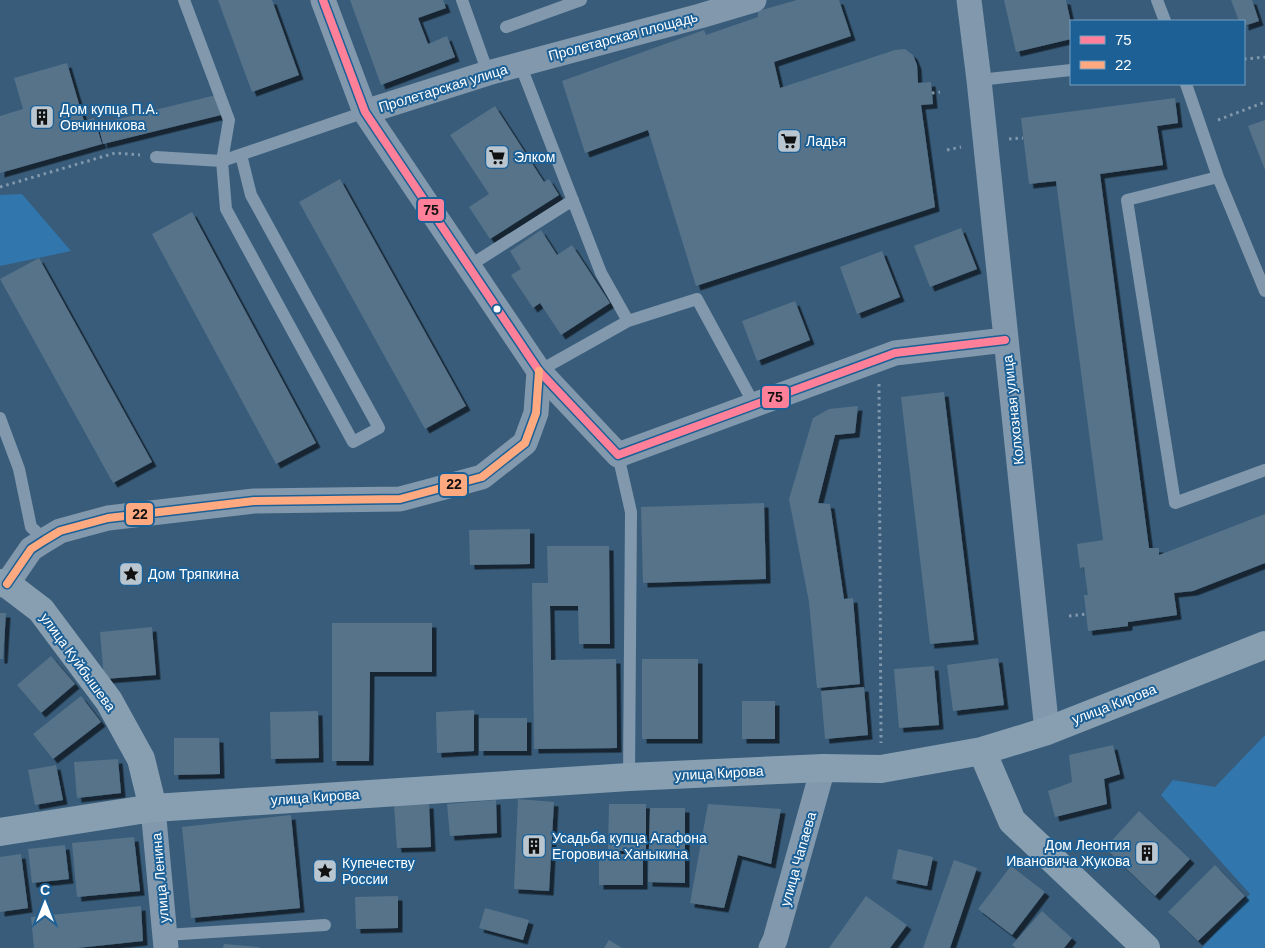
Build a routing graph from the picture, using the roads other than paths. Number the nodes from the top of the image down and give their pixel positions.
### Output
1 (184, 0) edge
2 (323, 0) edge
3 (462, 0) edge
4 (581, 0) edge
5 (754, 0) edge
6 (969, 0) edge
7 (1157, 0) edge
8 (1165, 20) edge
9 (506, 27) dead end
10 (520, 64) junction
11 (1070, 70) edge
12 (488, 73) junction
13 (979, 80) junction
14 (1186, 85) edge
15 (366, 112) junction
16 (241, 154) junction
17 (156, 156) road end
18 (222, 161) junction
19 (1218, 177) junction
20 (573, 200) junction
21 (469, 266) junction
22 (1265, 291) edge
23 (628, 321) junction
24 (1005, 340) junction
25 (540, 371) junction
26 (754, 404) junction
27 (0, 418) edge
28 (618, 455) junction
29 (1265, 470) edge
30 (45, 540) junction
31 (3, 583) edge
32 (1265, 645) edge
33 (1047, 731) junction
34 (982, 751) junction
35 (823, 768) junction
36 (629, 778) junction
37 (153, 808) junction
38 (0, 832) edge
39 (325, 925) dead end
40 (165, 942) edge
41 (771, 948) edge
42 (1146, 948) edge

1 - 18 lane
2 - 15 street
3 - 12 lane
4 - 9 lane
5 - 10 street, Пролетарская площадь
6 - 13 street, Колхозная улица
7 - 8 lane
10 - 12 street, Пролетарская улица
10 - 20 lane
11 - 13 lane
12 - 15 street, Пролетарская улица
13 - 24 street, Колхозная улица
14 - 19 lane
15 - 16 lane
15 - 21 street
16 - 18 lane
16 - 18 lane
17 - 18 lane
19 - 22 lane
19 - 29 lane
20 - 21 lane
20 - 23 lane
21 - 25 street
23 - 25 lane
23 - 26 lane
24 - 26 street
24 - 33 street, Колхозная улица
25 - 28 street
25 - 30 street
26 - 28 street
27 - 30 lane
28 - 36 lane
30 - 31 street
31 - 37 street, улица Куйбышева
32 - 33 street, улица Кирова
33 - 34 street, улица Кирова
34 - 35 street, улица Кирова
34 - 42 street
35 - 36 street, улица Кирова
35 - 41 street, улица Чапаева
36 - 37 street, улица Кирова
37 - 38 street, улица Кирова
37 - 40 street, улица Ленина
39 - 40 lane

